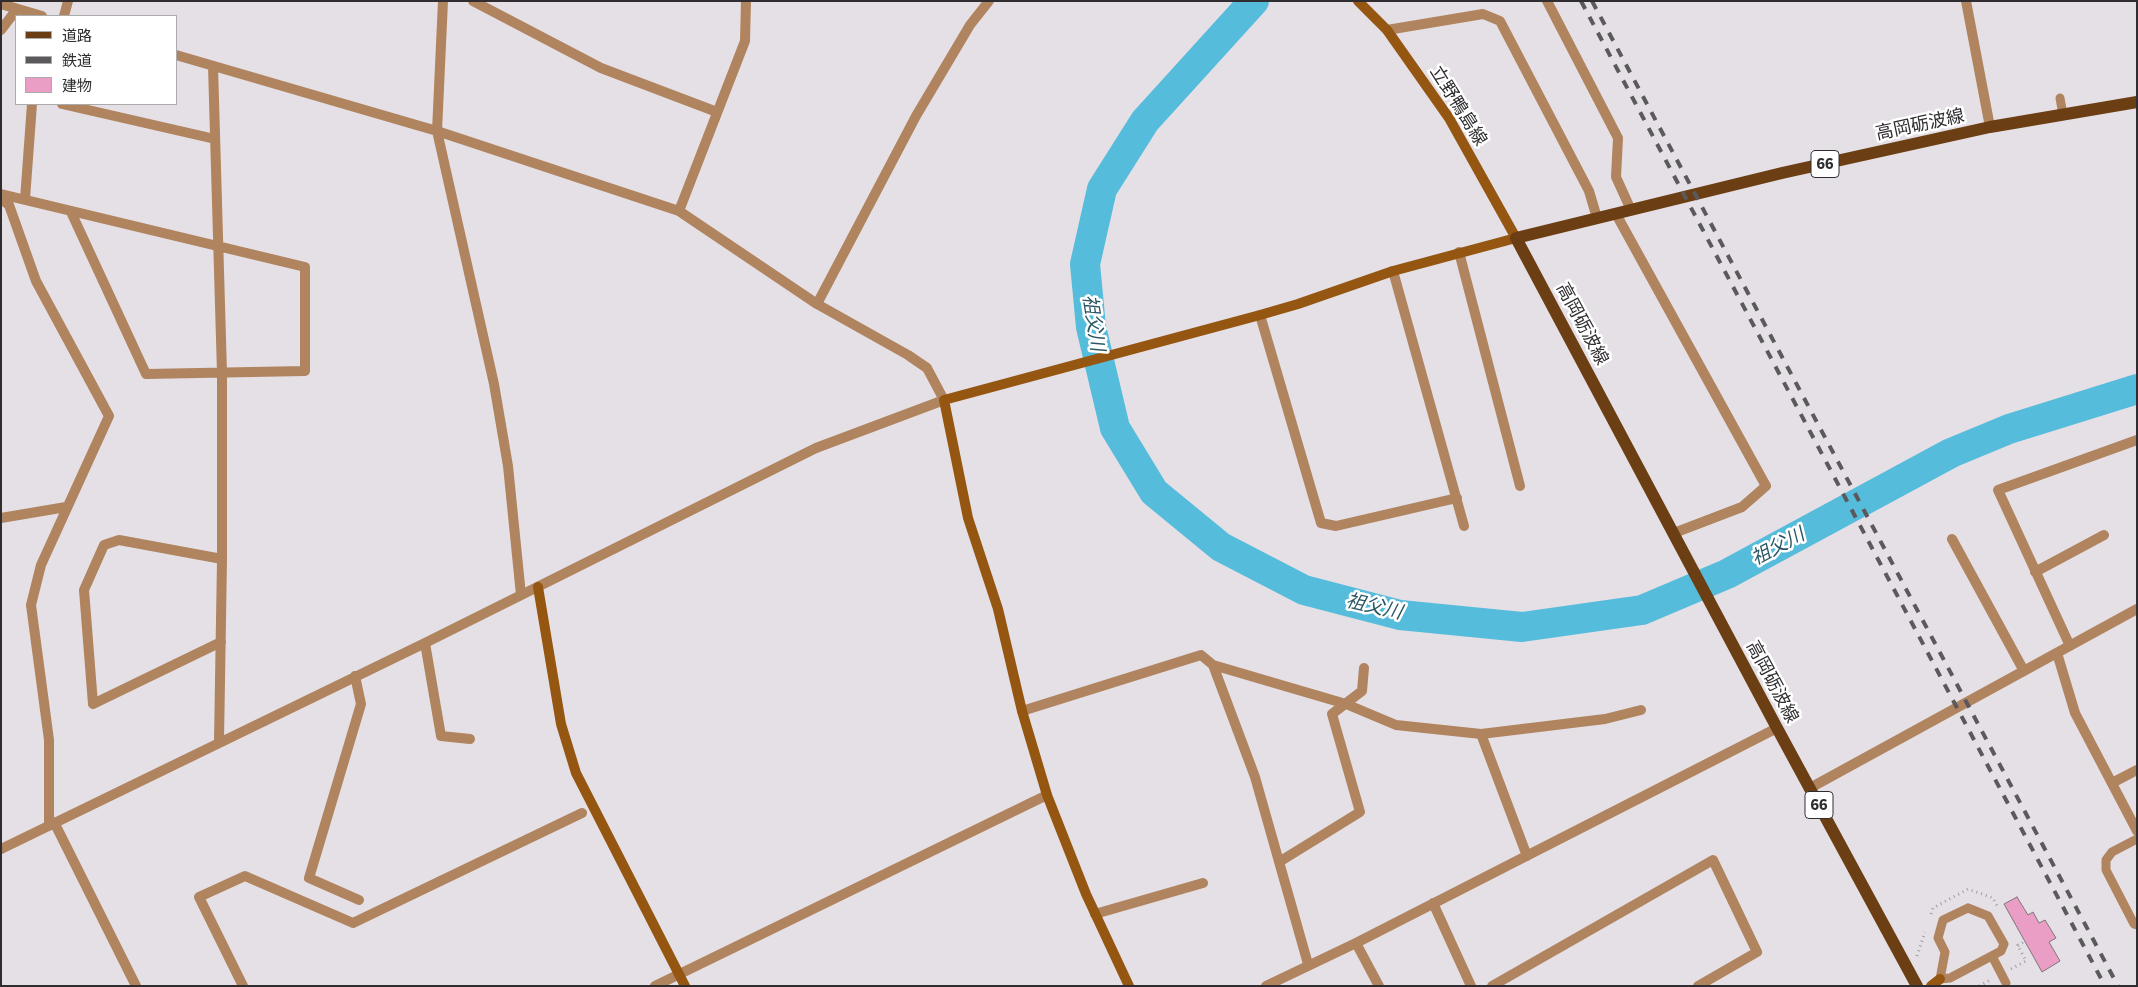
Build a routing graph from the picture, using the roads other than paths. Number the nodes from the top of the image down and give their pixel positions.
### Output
1 (68, 1) edge
2 (443, 1) edge
3 (473, 1) edge
4 (746, 1) edge
5 (989, 1) edge
6 (1358, 1) edge
7 (1547, 1) edge
8 (1966, 1) edge
9 (1, 4) edge
10 (18, 9) junction
11 (39, 15) edge
12 (64, 15) edge
13 (1, 30) edge
14 (1387, 30) junction
15 (178, 56) edge
16 (213, 66) junction
17 (2060, 98) dead end
18 (2137, 102) edge
19 (32, 105) edge
20 (66, 105) edge
21 (717, 112) junction
22 (2063, 115) junction
23 (1990, 127) junction
24 (437, 131) junction
25 (215, 139) junction
26 (1, 194) edge
27 (1, 199) edge
28 (25, 199) junction
29 (1631, 210) junction
30 (679, 211) junction
31 (71, 212) junction
32 (1616, 214) junction
33 (1597, 218) junction
34 (1516, 238) junction
35 (218, 246) junction
36 (1459, 252) junction
37 (1393, 271) junction
38 (817, 304) junction
39 (1260, 315) junction
40 (222, 373) junction
41 (944, 400) junction
42 (2137, 440) edge
43 (1520, 486) dead end
44 (1457, 498) junction
45 (66, 507) junction
46 (1, 518) edge
47 (1464, 526) dead end
48 (1674, 533) junction
49 (2104, 535) dead end
50 (1952, 538) dead end
51 (222, 559) junction
52 (2035, 572) junction
53 (538, 586) junction
54 (522, 595) junction
55 (2137, 609) edge
56 (221, 642) junction
57 (425, 643) junction
58 (2070, 646) junction
59 (2057, 653) junction
60 (1213, 665) junction
61 (1364, 668) dead end
62 (2024, 671) junction
63 (355, 676) junction
64 (1346, 704) junction
65 (1641, 710) dead end
66 (1022, 711) junction
67 (1776, 728) junction
68 (1481, 734) junction
69 (470, 739) dead end
70 (219, 742) junction
71 (2137, 770) edge
72 (2112, 783) junction
73 (1810, 788) junction
74 (1046, 795) junction
75 (582, 813) dead end
76 (52, 824) junction
77 (2137, 831) edge
78 (2137, 839) edge
79 (1, 849) edge
80 (1527, 856) junction
81 (1279, 862) junction
82 (1203, 883) dead end
83 (359, 900) dead end
84 (1433, 904) junction
85 (1095, 914) junction
86 (2137, 925) edge
87 (1356, 943) junction
88 (1992, 956) junction
89 (1308, 964) junction
90 (680, 974) junction
91 (1940, 979) junction
92 (2006, 983) dead end
93 (136, 986) edge
94 (243, 986) edge
95 (656, 986) edge
96 (686, 986) edge
97 (1129, 986) edge
98 (1266, 986) edge
99 (1379, 986) edge
100 (1470, 986) edge
101 (1492, 986) edge
102 (1698, 986) edge
103 (1918, 986) edge
104 (1931, 986) edge

1 - 12 street
2 - 24 street
3 - 21 street
4 - 21 street
5 - 38 street
6 - 14 street, 立野鴨島線
7 - 29 street
8 - 23 street
9 - 10 street
10 - 11 street
10 - 13 street
14 - 33 street
14 - 34 street, 立野鴨島線
15 - 16 street
16 - 24 street
16 - 25 street
17 - 22 lane
18 - 22 main road, 高岡砺波線 / 66
19 - 28 street
20 - 25 street
21 - 30 street
22 - 23 main road, 高岡砺波線 / 66
23 - 29 main road, 高岡砺波線 / 66
24 - 30 street
24 - 54 street
25 - 35 street
26 - 28 street
27 - 45 street
28 - 31 street
29 - 32 main road, 高岡砺波線 / 66
30 - 38 street
31 - 35 street
31 - 40 street
32 - 33 main road, 高岡砺波線 / 66
32 - 48 street
33 - 34 main road, 高岡砺波線 / 66
34 - 36 street
34 - 48 main road, 高岡砺波線 / 66
35 - 40 street
35 - 40 street
36 - 37 street
36 - 43 street
37 - 39 street
37 - 44 street
38 - 41 street
39 - 41 street
39 - 44 street
40 - 51 street
41 - 53 street
41 - 66 street
42 - 52 street
44 - 47 street
45 - 46 street
45 - 76 street
48 - 67 main road, 高岡砺波線 / 66
49 - 52 street
50 - 62 street
51 - 56 street
51 - 56 street
52 - 58 street
53 - 54 street
53 - 90 street
54 - 57 street
55 - 58 street
56 - 70 street
57 - 63 street
57 - 69 street
58 - 59 street
59 - 62 street
59 - 72 street
60 - 64 street
60 - 66 street
60 - 81 street
61 - 64 street
62 - 73 street
63 - 70 street
63 - 83 street
64 - 68 street
64 - 81 street
65 - 68 street
66 - 74 street
67 - 73 main road, 高岡砺波線 / 66
67 - 80 street
68 - 80 street
70 - 76 street
71 - 72 street
72 - 77 street
73 - 103 main road, 高岡砺波線 / 66
74 - 85 street
74 - 90 street
75 - 94 street
76 - 79 street
76 - 93 street
78 - 86 lane
80 - 84 street
81 - 89 street
82 - 85 street
84 - 87 street
84 - 100 street
85 - 97 street
87 - 89 street
87 - 99 street
88 - 91 lane
88 - 91 lane
88 - 92 lane
89 - 98 street
90 - 95 street
90 - 96 street
91 - 104 street
101 - 102 street

